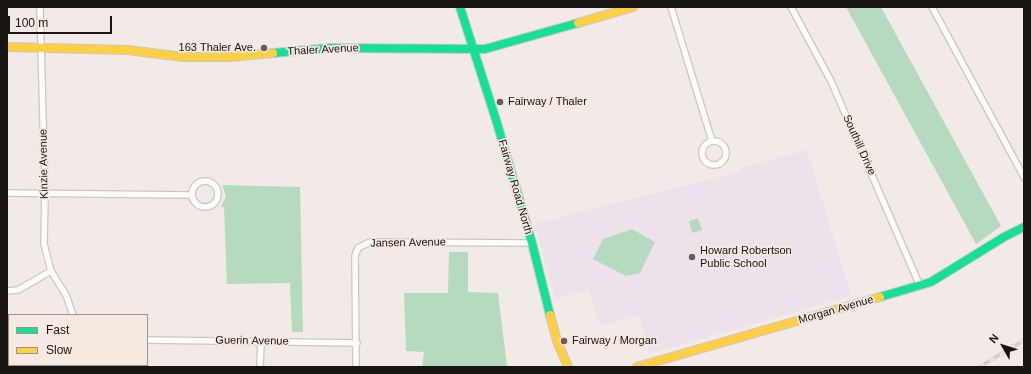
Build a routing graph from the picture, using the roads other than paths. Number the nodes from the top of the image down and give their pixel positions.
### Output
1 (40, 7) edge
2 (460, 7) edge
3 (633, 7) edge
4 (672, 7) edge
5 (791, 7) edge
6 (932, 7) edge
7 (7, 47) edge
8 (42, 48) junction
9 (473, 49) junction
10 (712, 141) junction
11 (1024, 178) edge
12 (7, 193) edge
13 (45, 194) junction
14 (192, 195) junction
15 (1024, 227) edge
16 (532, 243) junction
17 (51, 271) junction
18 (920, 286) junction
19 (7, 291) edge
20 (73, 314) edge
21 (148, 340) edge
22 (261, 341) junction
23 (356, 343) junction
24 (260, 367) edge
25 (356, 367) edge
26 (568, 367) edge
27 (637, 367) edge

1 - 8 street, Kinzie Avenue
2 - 9 street, Fairway Road North
3 - 9 street, Thaler Avenue
4 - 10 street
5 - 18 street, Southill Drive
6 - 11 street
7 - 8 street, Thaler Avenue
8 - 9 street, Thaler Avenue
8 - 13 street, Kinzie Avenue
9 - 16 street, Fairway Road North
10 - 10 street
12 - 13 street
13 - 14 street
13 - 17 street, Kinzie Avenue
14 - 14 street
15 - 18 street, Morgan Avenue
16 - 23 street, Jansen Avenue
16 - 26 street, Fairway Road North
17 - 19 street
17 - 20 street, Kinzie Avenue
18 - 27 street, Morgan Avenue
21 - 22 street, Guerin Avenue
22 - 23 street, Guerin Avenue
22 - 24 street
23 - 25 street, Jansen Avenue

